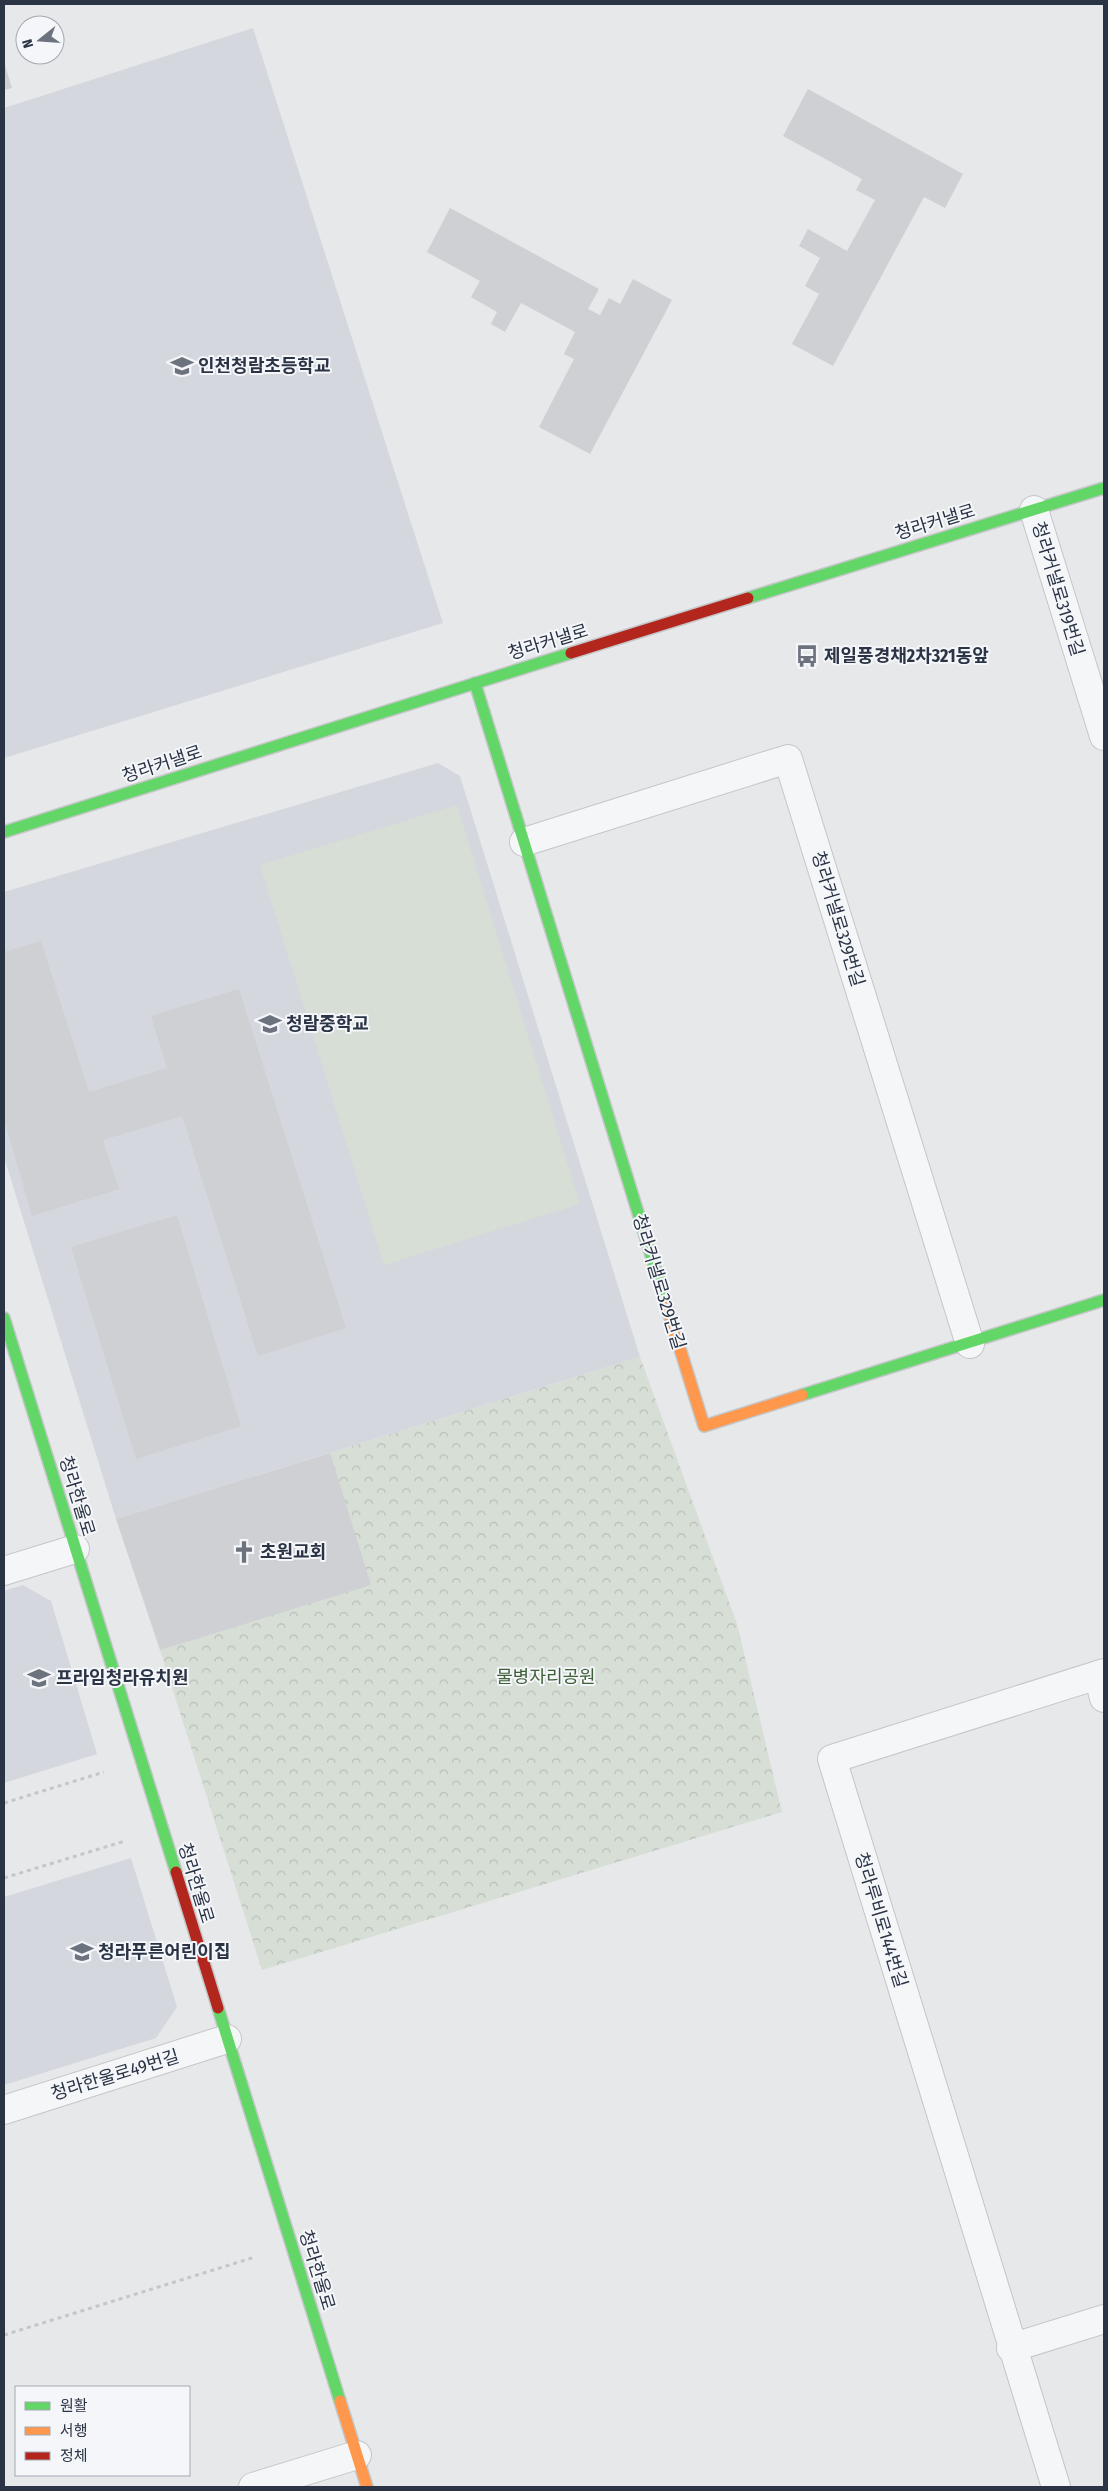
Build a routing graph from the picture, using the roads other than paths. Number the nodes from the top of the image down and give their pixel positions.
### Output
1 (1104, 488) edge
2 (1034, 510) junction
3 (1094, 666) edge
4 (475, 683) junction
5 (1104, 736) edge
6 (4, 832) edge
7 (524, 842) junction
8 (1104, 1300) edge
9 (4, 1318) edge
10 (970, 1344) junction
11 (75, 1549) junction
12 (4, 1571) edge
13 (1102, 1682) edge
14 (227, 2039) junction
15 (4, 2110) edge
16 (1104, 2319) edge
17 (1011, 2348) junction
18 (357, 2455) junction
19 (253, 2487) edge
20 (367, 2487) edge
21 (1056, 2487) edge

1 - 2 street, 청라커낼로
2 - 3 street, 청라커낼로319번길
2 - 4 street, 청라커낼로
3 - 5 street, 청라커낼로319번길
4 - 6 street, 청라커낼로
4 - 7 street, 청라커낼로329번길
7 - 10 street, 청라커낼로329번길
7 - 10 street, 청라커낼로329번길
8 - 10 street, 청라커낼로329번길
9 - 11 street, 청라한울로
11 - 12 street
11 - 14 street, 청라한울로
13 - 17 street, 청라루비로144번길
14 - 15 street, 청라한울로49번길
14 - 18 street, 청라한울로
16 - 17 street
17 - 21 street, 청라루비로144번길
18 - 19 street
18 - 20 street, 청라한울로

